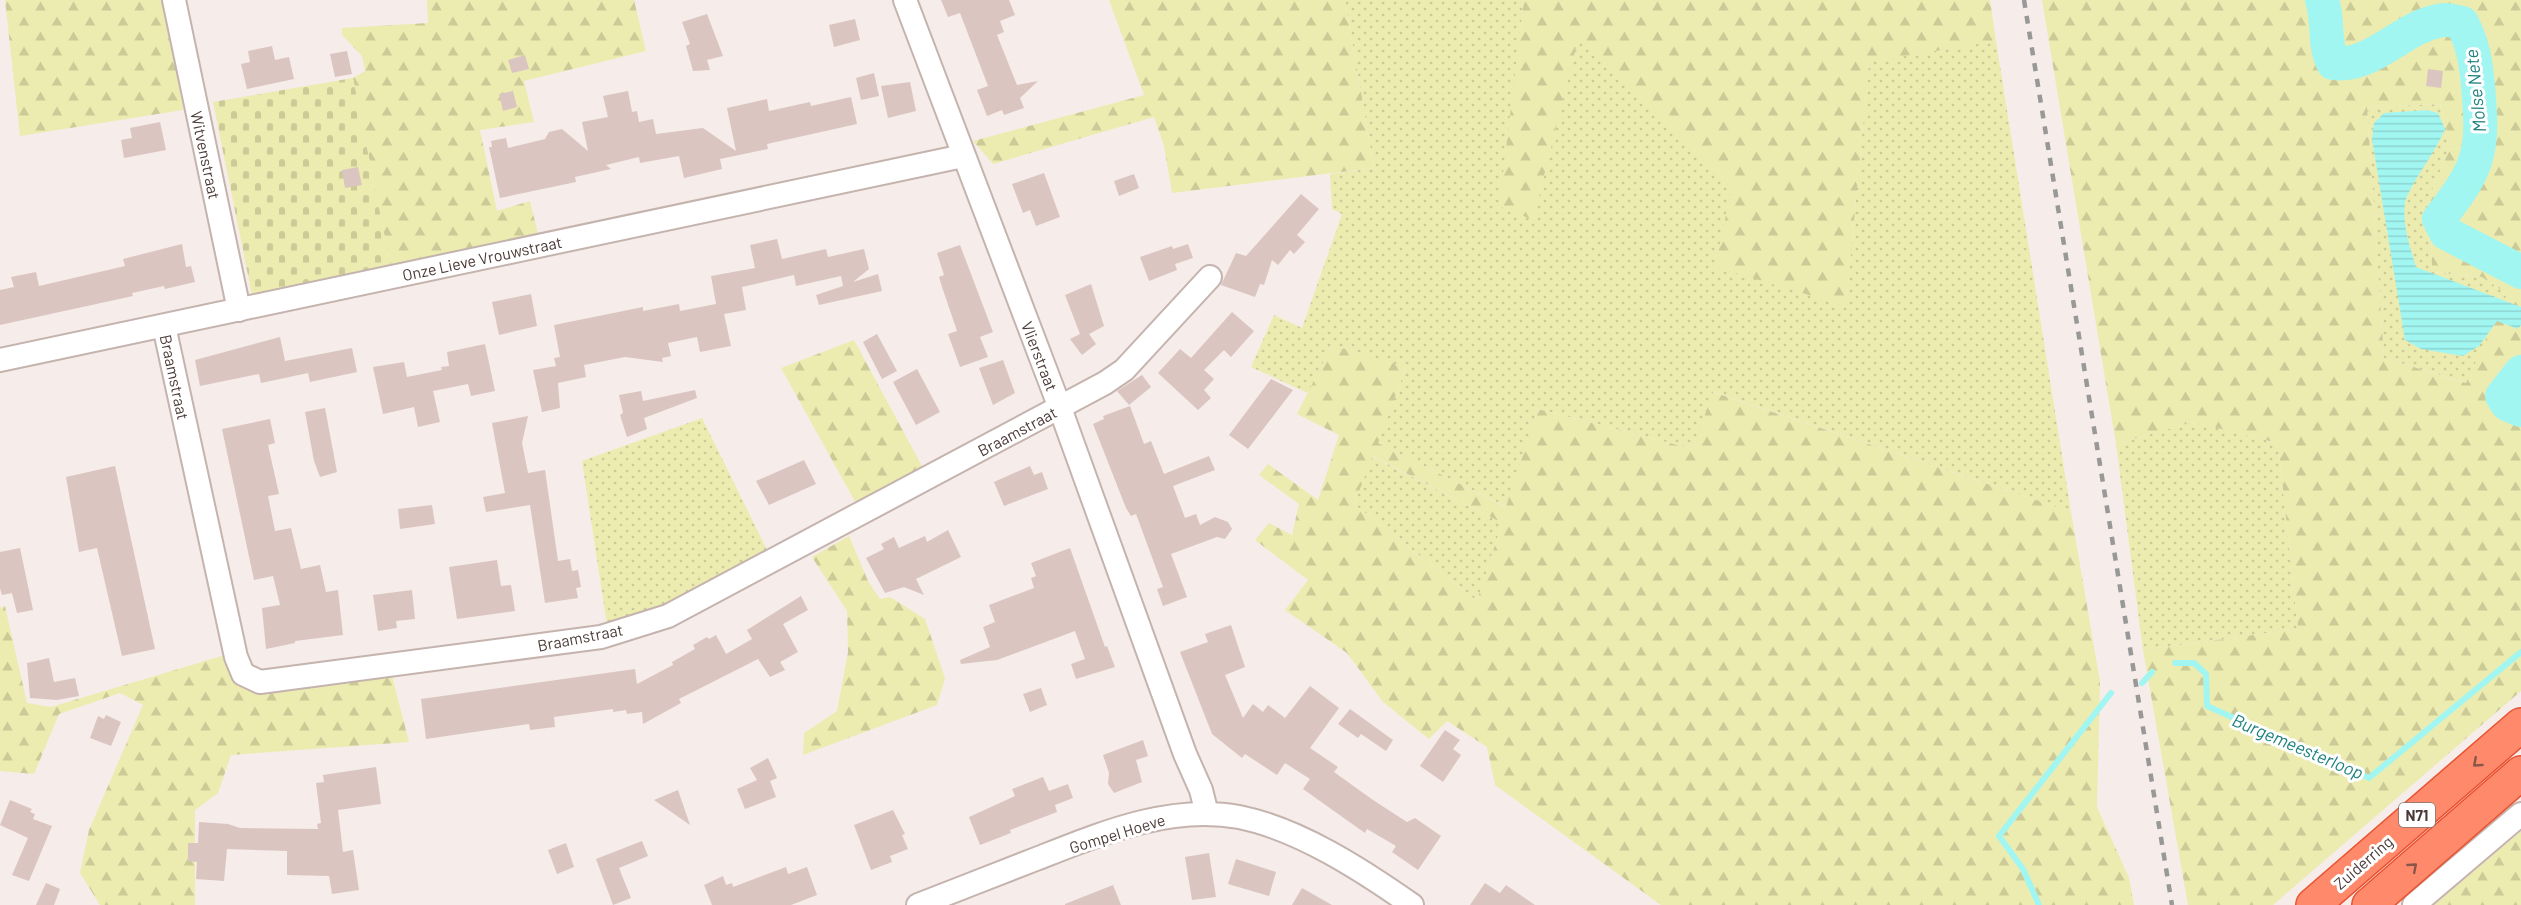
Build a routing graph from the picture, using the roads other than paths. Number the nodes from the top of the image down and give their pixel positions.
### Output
1 (174, 0) edge
2 (905, 0) edge
3 (963, 156) junction
4 (1210, 277) dead end
5 (239, 310) junction
6 (164, 326) junction
7 (0, 360) edge
8 (1060, 408) junction
9 (2521, 725) edge
10 (2521, 773) edge
11 (1208, 814) junction
12 (2521, 814) edge
13 (918, 905) edge
14 (1412, 905) edge
15 (2313, 905) edge
16 (2368, 905) edge
17 (2414, 905) edge

1 - 5 street, Witvenstraat
2 - 3 street, Vlierstraat
3 - 5 street, Onze Lieve Vrouwstraat
3 - 8 street, Vlierstraat
4 - 8 street, Braamstraat
5 - 6 street, Onze Lieve Vrouwstraat
6 - 7 street, Onze Lieve Vrouwstraat
6 - 8 street, Braamstraat
8 - 11 street, Vlierstraat
9 -> 15 highway, Zuiderring / N71
16 -> 10 highway, N71
11 - 13 street, Gompel Hoeve
11 - 14 street, Gompel Hoeve
12 - 17 street

